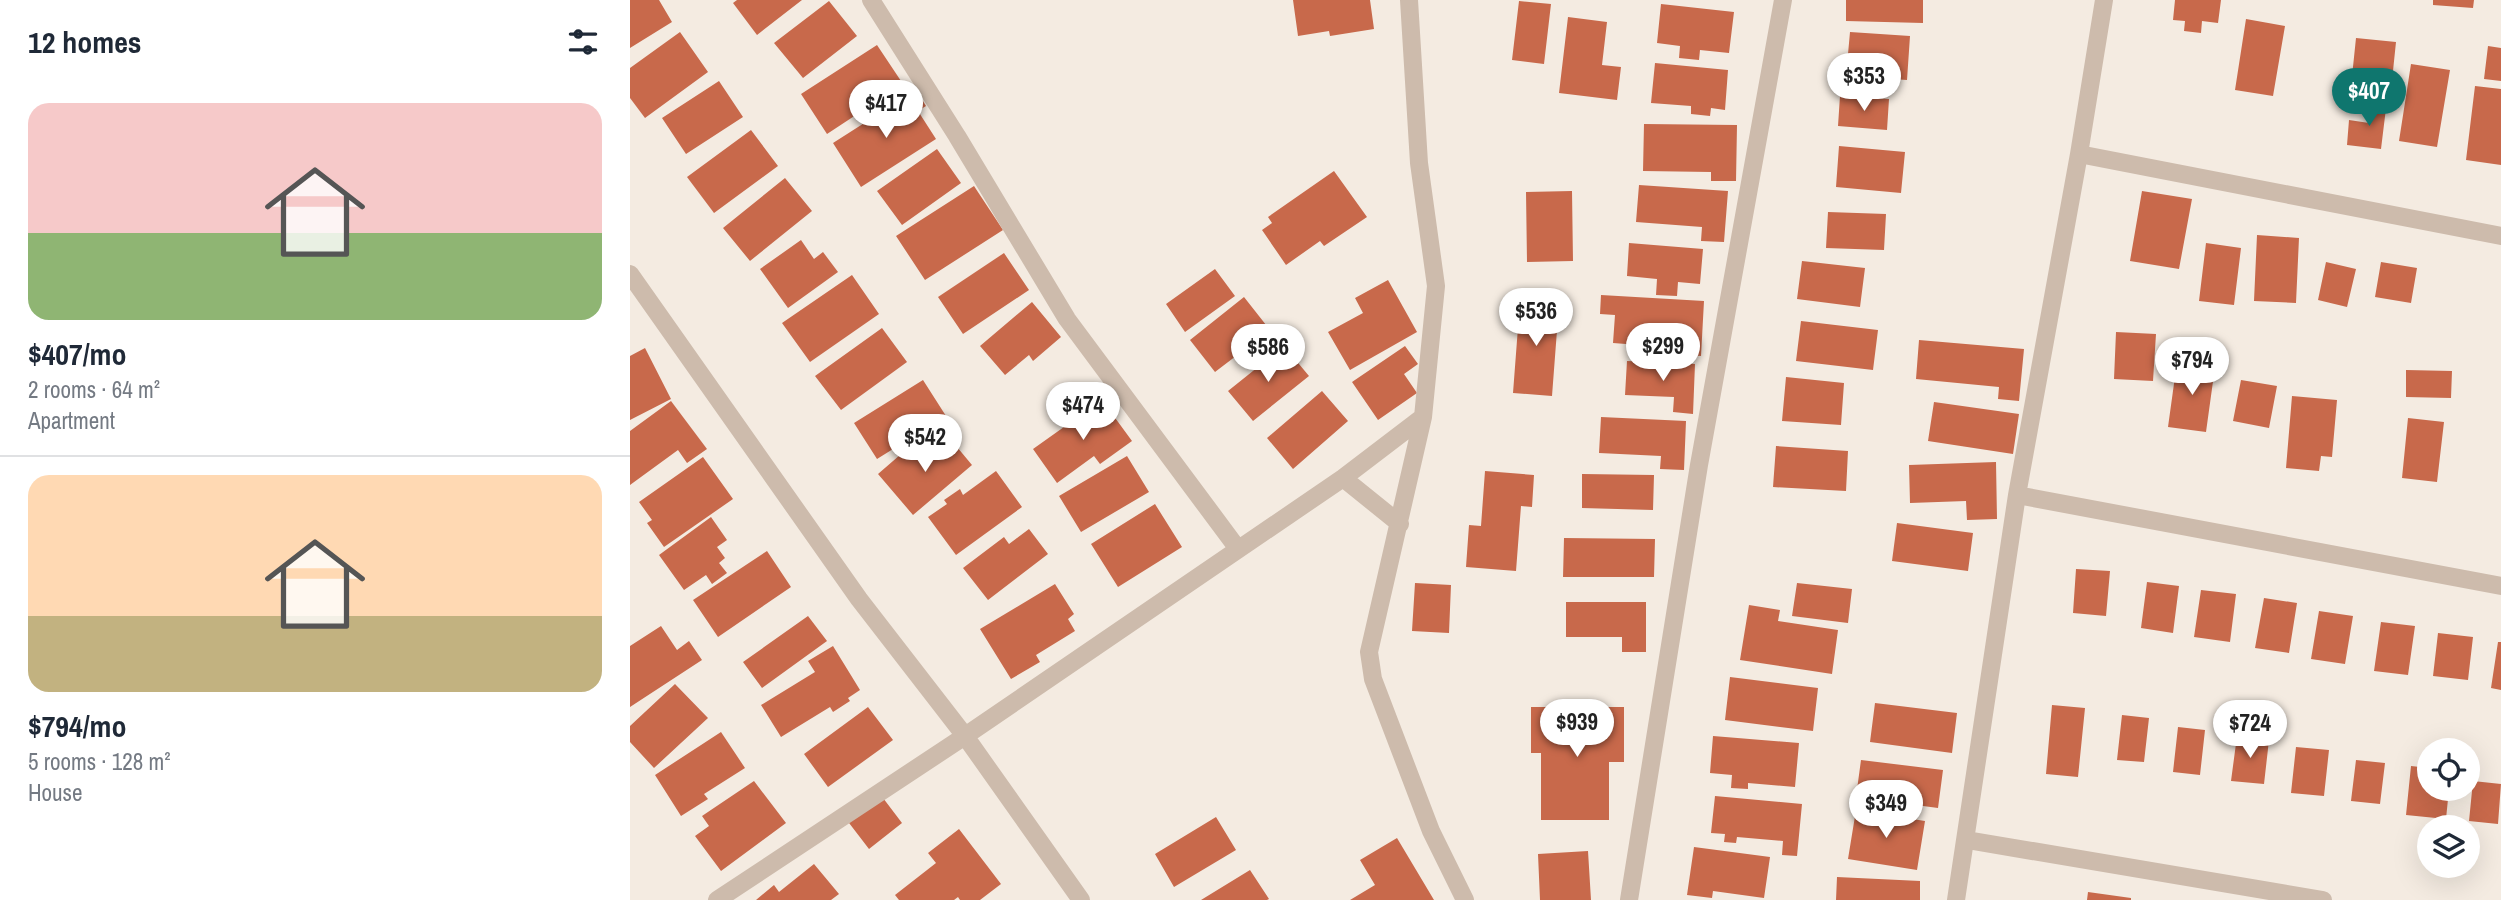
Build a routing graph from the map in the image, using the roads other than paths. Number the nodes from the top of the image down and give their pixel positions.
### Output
1 (871, 0) edge
2 (1409, 0) edge
3 (1783, 0) edge
4 (2104, 0) edge
5 (2079, 154) junction
6 (2501, 236) edge
7 (630, 274) edge
8 (1423, 417) junction
9 (1343, 478) junction
10 (2017, 495) junction
11 (1400, 524) junction
12 (1238, 549) junction
13 (2501, 586) edge
14 (965, 736) junction
15 (1967, 840) junction
16 (717, 900) edge
17 (1081, 900) edge
18 (1465, 900) edge
19 (1629, 900) edge
20 (1956, 900) edge
21 (2323, 900) edge

1 - 12 street
2 - 8 street
3 - 19 street
4 - 5 street
5 - 6 street
5 - 10 street
7 - 14 street
8 - 9 street
8 - 11 street
9 - 11 street
9 - 12 street
10 - 13 street
10 - 15 street
11 - 18 street
12 - 14 street
14 - 16 street
14 - 17 street
15 - 20 street
15 - 21 street

